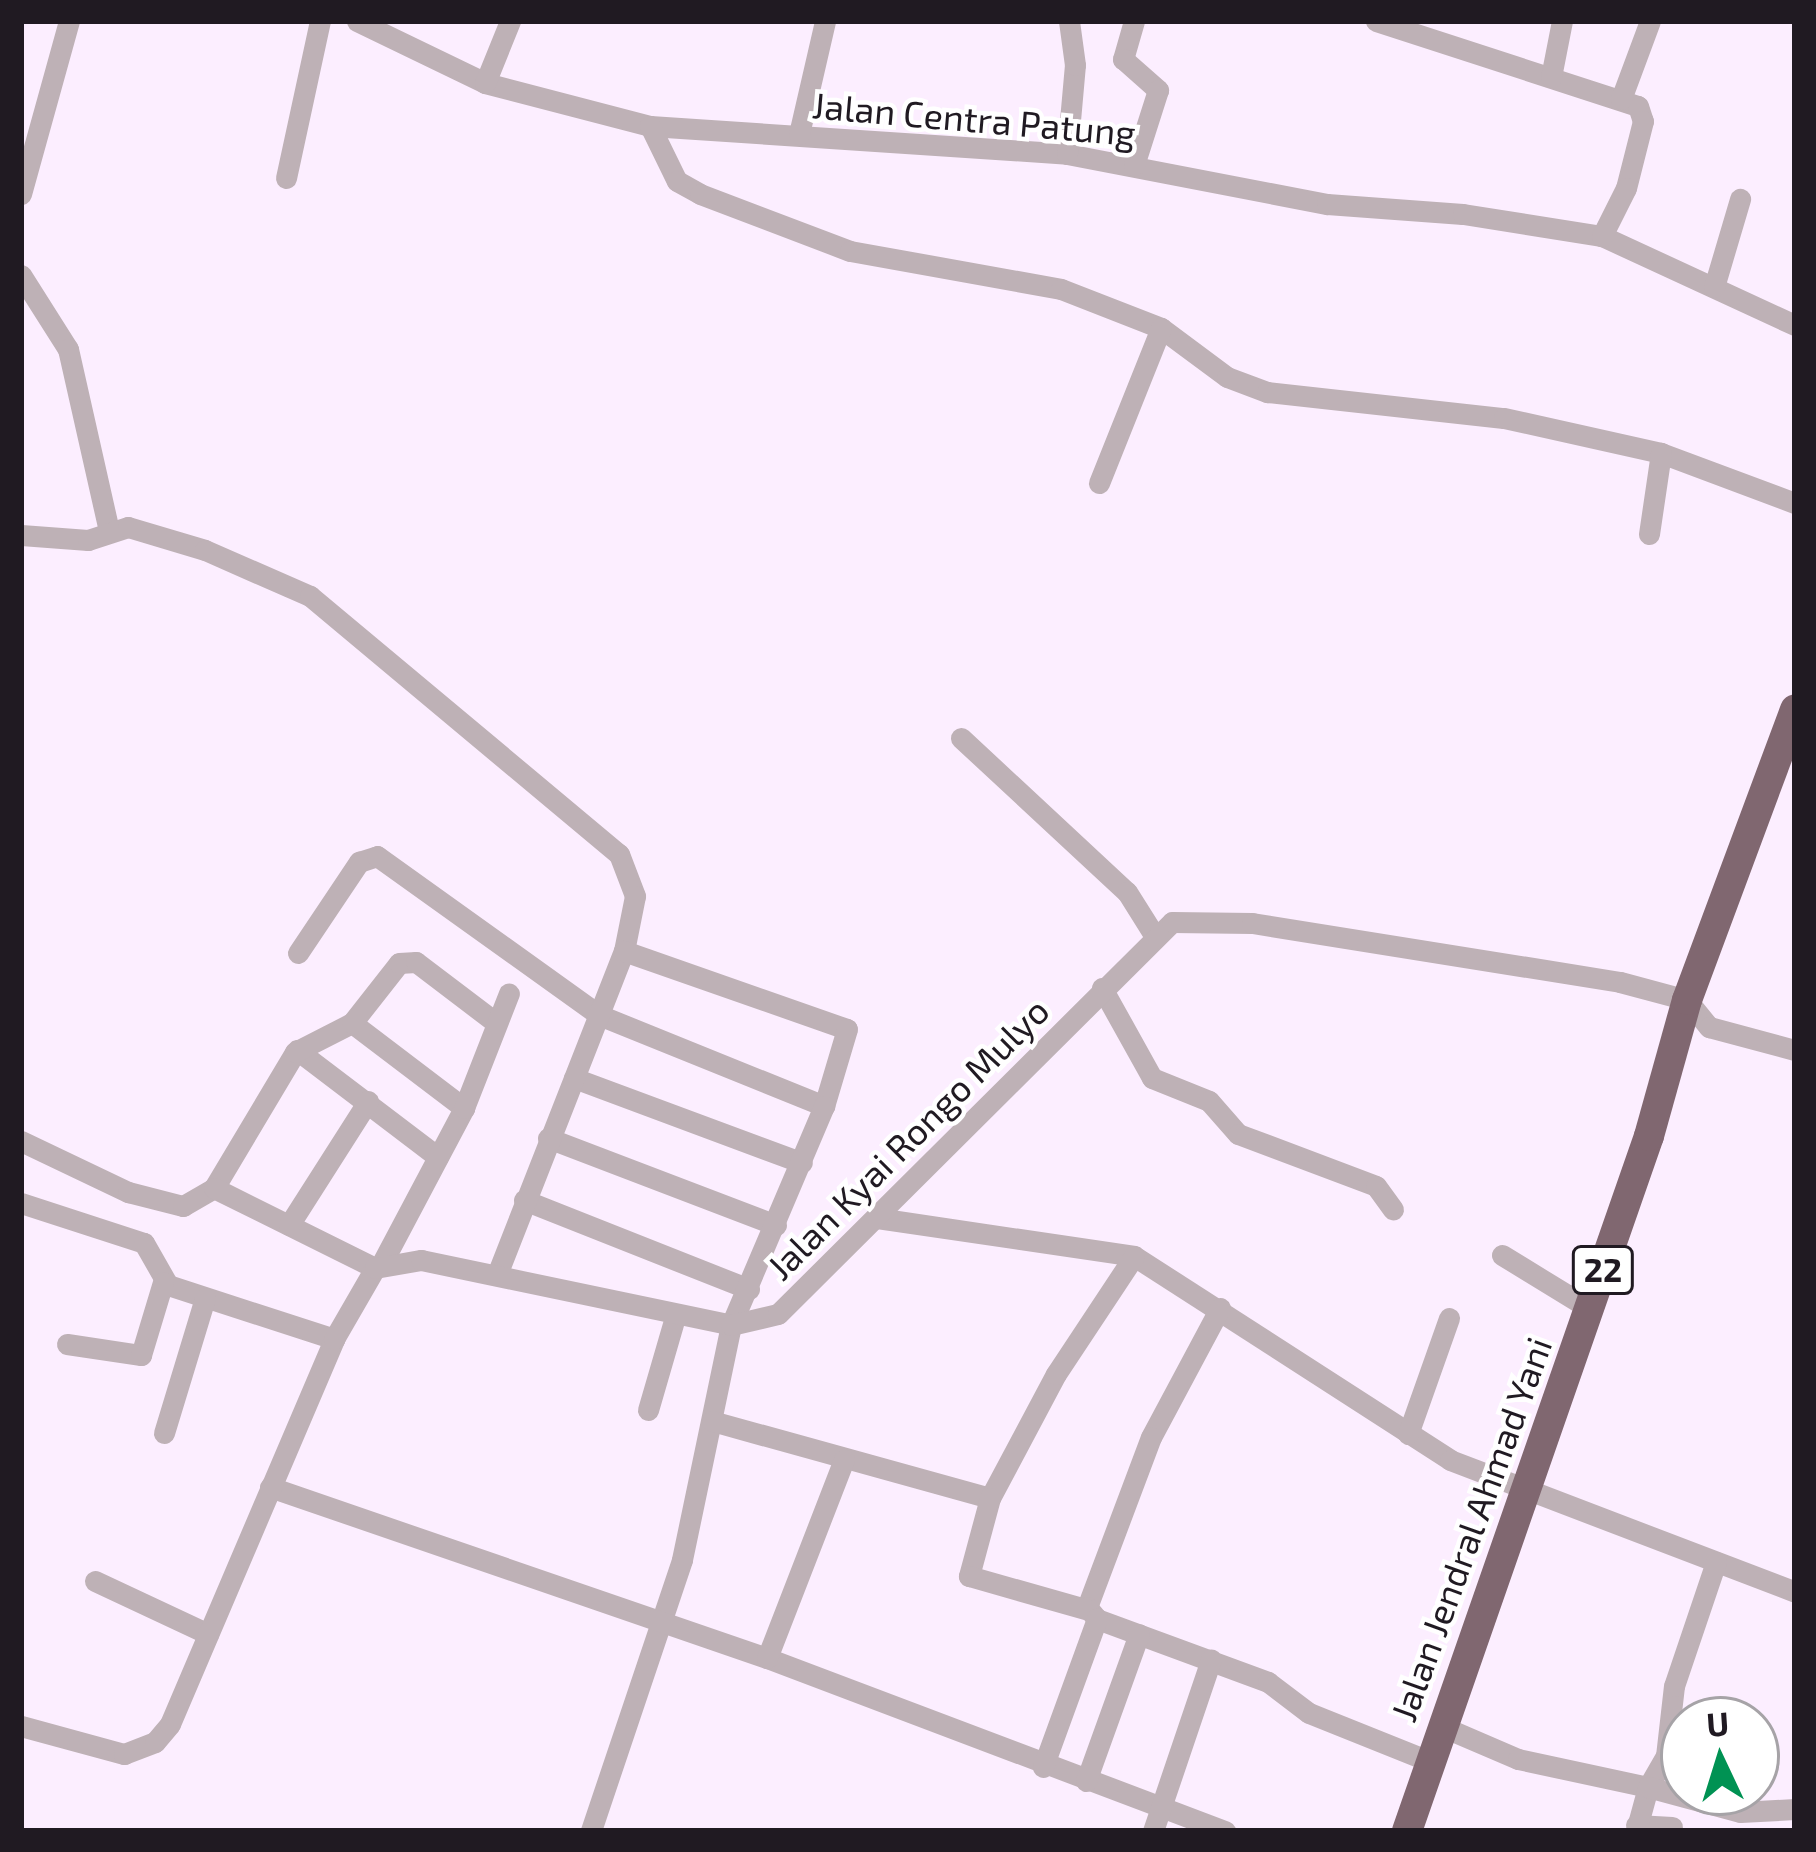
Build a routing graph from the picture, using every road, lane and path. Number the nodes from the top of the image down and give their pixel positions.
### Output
1 (69, 21) edge
2 (320, 21) edge
3 (357, 21) edge
4 (510, 21) edge
5 (824, 21) edge
6 (1069, 21) edge
7 (1134, 21) edge
8 (1562, 21) edge
9 (1650, 21) edge
10 (1389, 24) edge
11 (1551, 77) junction
12 (484, 83) junction
13 (1621, 99) junction
14 (650, 127) junction
15 (799, 134) junction
16 (1067, 154) junction
17 (1134, 165) junction
18 (286, 178) dead end
19 (21, 194) edge
20 (1740, 199) dead end
21 (1602, 236) junction
22 (21, 275) edge
23 (1714, 287) junction
24 (1795, 325) edge
25 (1161, 328) junction
26 (1661, 453) junction
27 (1099, 483) dead end
28 (1795, 503) edge
29 (110, 531) junction
30 (1648, 534) dead end
31 (21, 535) edge
32 (1795, 709) edge
33 (961, 738) dead end
34 (1154, 935) junction
35 (624, 951) junction
36 (298, 953) dead end
37 (1102, 988) junction
38 (509, 992) dead end
39 (1687, 1000) junction
40 (599, 1016) junction
41 (495, 1022) junction
42 (352, 1023) junction
43 (297, 1050) junction
44 (1795, 1050) edge
45 (574, 1078) junction
46 (368, 1101) junction
47 (824, 1106) junction
48 (464, 1108) junction
49 (548, 1138) junction
50 (21, 1141) edge
51 (438, 1157) junction
52 (802, 1163) junction
53 (214, 1188) junction
54 (524, 1200) junction
55 (21, 1203) edge
56 (1393, 1209) dead end
57 (877, 1218) junction
58 (289, 1225) junction
59 (776, 1226) junction
60 (1502, 1255) dead end
61 (1134, 1256) junction
62 (378, 1265) junction
63 (497, 1272) junction
64 (163, 1282) junction
65 (749, 1289) junction
66 (206, 1298) junction
67 (1220, 1308) junction
68 (1590, 1309) junction
69 (675, 1317) junction
70 (1449, 1318) dead end
71 (731, 1325) junction
72 (334, 1340) junction
73 (67, 1344) dead end
74 (648, 1410) dead end
75 (712, 1421) junction
76 (164, 1433) dead end
77 (1408, 1434) junction
78 (844, 1459) junction
79 (270, 1487) junction
80 (1528, 1494) junction
81 (989, 1498) junction
82 (1716, 1562) junction
83 (95, 1581) dead end
84 (1795, 1592) edge
85 (1093, 1615) junction
86 (663, 1622) junction
87 (208, 1634) junction
88 (1139, 1634) junction
89 (767, 1658) junction
90 (1211, 1660) junction
91 (21, 1726) edge
92 (1441, 1726) junction
93 (1429, 1760) junction
94 (1042, 1767) junction
95 (1086, 1781) junction
96 (1648, 1787) junction
97 (1162, 1806) junction
98 (1795, 1809) edge
99 (1672, 1827) dead end
100 (1636, 1828) edge
101 (592, 1831) edge
102 (1153, 1831) edge
103 (1225, 1831) edge
104 (1407, 1831) edge

1 - 19 street
2 - 18 street
3 - 12 street, Jalan Centra Patung
4 - 12 street
5 - 15 street
6 - 16 street
7 - 17 street
8 - 11 street
9 - 13 street
10 - 11 street
11 - 13 street
12 - 14 street, Jalan Centra Patung
13 - 21 street
14 - 15 street, Jalan Centra Patung
14 - 25 street
15 - 16 street, Jalan Centra Patung
16 - 17 street, Jalan Centra Patung
17 - 21 street, Jalan Centra Patung
20 - 23 street
21 - 23 street, Jalan Centra Patung
22 - 29 street
23 - 24 street, Jalan Centra Patung
25 - 26 street
25 - 27 street
26 - 28 street
26 - 30 street
29 - 31 street
29 - 35 street
32 - 39 highway, Jalan Jendral Ahmad Yani / 22
33 - 34 street
34 - 37 street, Jalan Kyai Rongo Mulyo
34 - 39 street, Jalan Kyai Rongo Mulyo
35 - 40 street
35 - 47 street
36 - 40 street
37 - 56 street
37 - 57 street, Jalan Kyai Rongo Mulyo
38 - 41 street
39 - 44 street
39 - 68 highway, Jalan Jendral Ahmad Yani / 22
40 - 45 street
40 - 47 street
41 - 42 street
41 - 48 street
42 - 43 street
42 - 48 street
43 - 46 street
43 - 53 street
45 - 49 street
45 - 52 street
46 - 51 street
46 - 58 street
47 - 52 street
48 - 51 street
49 - 54 street
49 - 59 street
50 - 53 street
51 - 62 street
52 - 59 street
53 - 58 street
54 - 63 street
54 - 65 street
55 - 64 street
57 - 61 street
57 - 71 street, Jalan Kyai Rongo Mulyo
58 - 62 street
59 - 65 street
60 - 68 street
61 - 67 street
61 - 81 street
62 - 63 street, Jalan Kyai Rongo Mulyo
62 - 72 street
63 - 69 street, Jalan Kyai Rongo Mulyo
64 - 66 street
64 - 73 street
65 - 71 street
66 - 72 street
66 - 76 street
67 - 77 street
67 - 85 street
68 - 80 highway, Jalan Jendral Ahmad Yani / 22
69 - 71 street, Jalan Kyai Rongo Mulyo
69 - 74 street
70 - 77 street
71 - 75 street
72 - 79 street
75 - 78 street
75 - 86 street
77 - 80 street
78 - 81 street
78 - 89 street
79 - 86 street
79 - 87 street
80 - 82 street
80 - 92 highway, Jalan Jendral Ahmad Yani / 22
81 - 85 street
82 - 84 street
82 - 96 street
83 - 87 street
85 - 88 street
85 - 94 street
86 - 89 street
86 - 101 street
87 - 91 street
88 - 90 street
88 - 95 street
89 - 94 street
90 - 93 street
90 - 97 street
92 - 93 highway, Jalan Jendral Ahmad Yani / 22
92 - 96 street
93 - 104 highway, Jalan Jendral Ahmad Yani / 22
94 - 95 street
95 - 97 street
96 - 98 street
96 - 100 street
97 - 102 street
97 - 103 street
99 - 100 street

